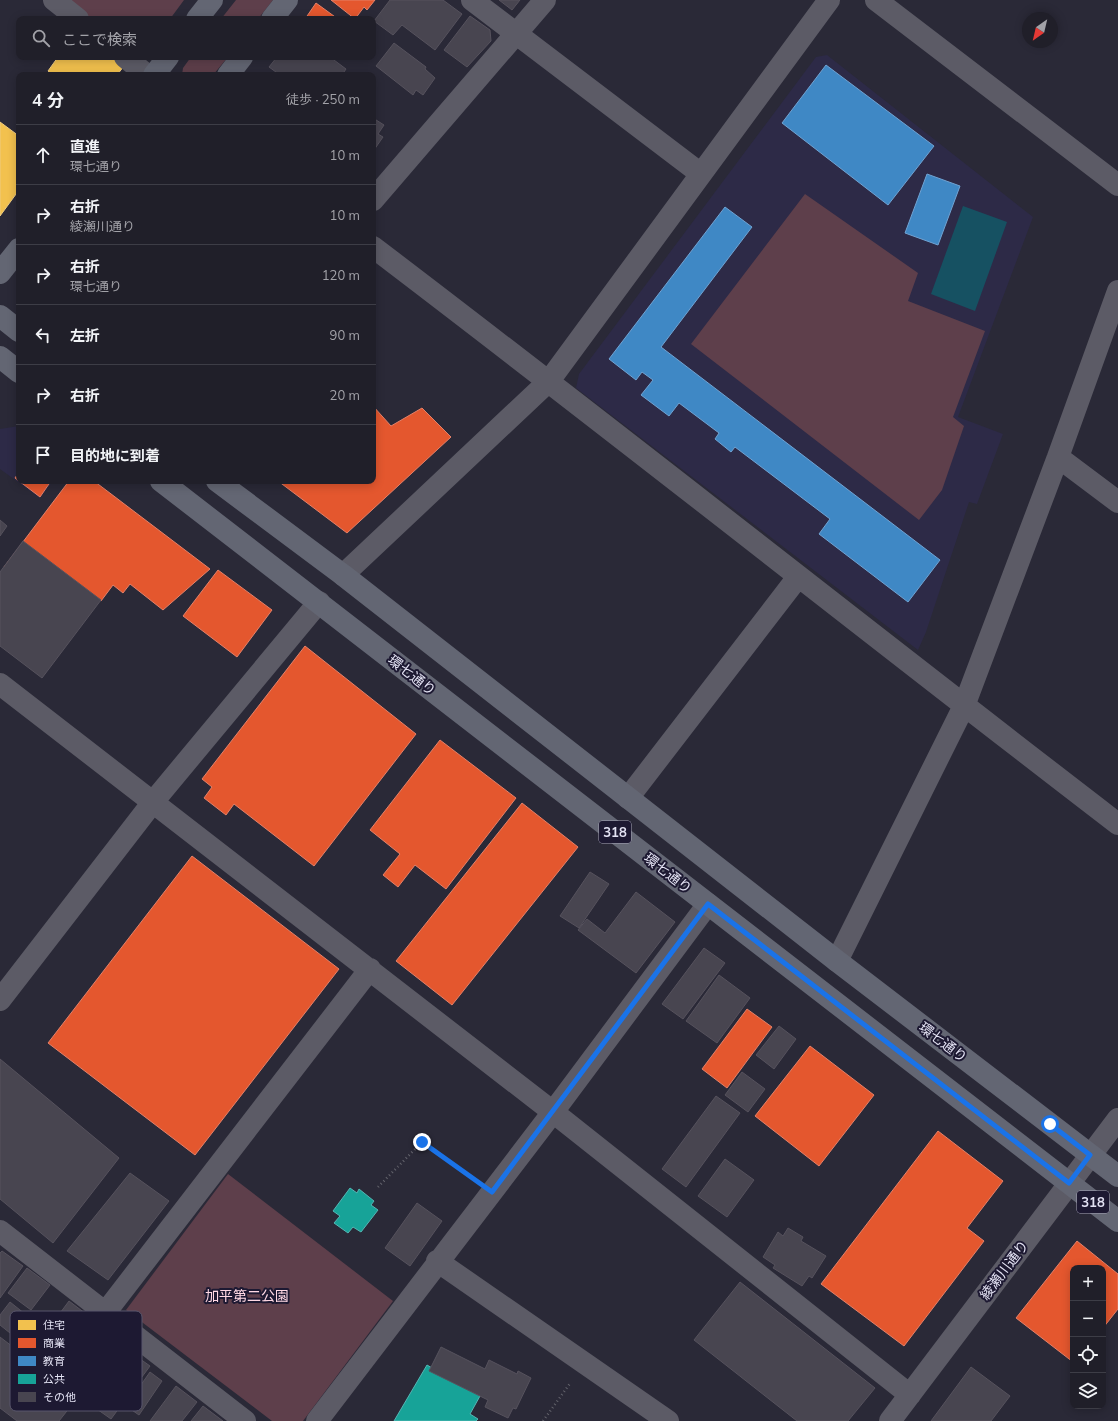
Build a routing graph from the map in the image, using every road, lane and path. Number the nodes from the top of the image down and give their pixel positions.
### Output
1 (54, 0) edge
2 (212, 0) edge
3 (287, 0) edge
4 (472, 0) edge
5 (545, 0) edge
6 (829, 0) edge
7 (876, 0) edge
8 (74, 16) edge
9 (199, 16) edge
10 (274, 16) edge
11 (515, 34) junction
12 (129, 60) edge
13 (166, 60) edge
14 (240, 60) edge
15 (143, 72) edge
16 (156, 72) edge
17 (230, 72) edge
18 (701, 174) junction
19 (1118, 186) edge
20 (376, 196) edge
21 (376, 249) edge
22 (16, 253) edge
23 (0, 273) edge
24 (1118, 291) edge
25 (0, 316) edge
26 (16, 329) edge
27 (16, 347) edge
28 (6, 364) edge
29 (549, 381) junction
30 (1058, 457) junction
31 (165, 484) edge
32 (221, 484) edge
33 (1118, 502) edge
34 (343, 575) junction
35 (798, 577) junction
36 (319, 602) junction
37 (0, 684) edge
38 (964, 706) junction
39 (628, 798) junction
40 (153, 802) junction
41 (1118, 824) edge
42 (708, 904) junction
43 (837, 961) junction
44 (370, 969) junction
45 (0, 1000) edge
46 (553, 1112) junction
47 (1118, 1119) edge
48 (1090, 1155) junction
49 (1118, 1176) edge
50 (1069, 1183) junction
51 (378, 1187) dead end
52 (492, 1192) junction
53 (1118, 1221) edge
54 (0, 1231) edge
55 (438, 1261) junction
56 (101, 1311) edge
57 (106, 1311) edge
58 (142, 1342) edge
59 (585, 1362) junction
60 (910, 1395) junction
61 (245, 1421) edge
62 (317, 1421) edge
63 (543, 1421) edge
64 (668, 1421) edge
65 (890, 1421) edge

1 - 8 street
2 - 9 main road
3 - 10 main road
4 - 11 street
5 - 11 street
6 - 18 street
7 - 19 street
11 - 18 street
11 - 20 street
12 - 15 street
13 - 16 main road
14 - 17 main road
18 - 29 street
21 - 29 street
22 - 23 main road
24 - 30 street
25 - 26 main road
27 - 28 main road
29 - 34 street
29 - 35 street
30 - 33 street
30 - 38 street
31 - 36 main road, 環七通り / 318
32 - 34 main road, 環七通り / 318
34 - 39 main road, 環七通り / 318
35 - 38 street
35 - 39 street
36 - 40 street
36 - 42 main road, 環七通り / 318
37 - 40 street
38 - 41 street
38 - 43 street
39 - 43 main road, 環七通り / 318
40 - 44 street
40 - 45 street
42 - 46 street
42 - 50 main road, 環七通り / 318
43 - 48 main road, 環七通り / 318
44 - 46 street
44 - 57 street
46 - 52 street
46 - 60 street
47 - 48 street, 綾瀬川通り
48 - 49 main road, 環七通り / 318
48 - 50 street, 綾瀬川通り
50 - 53 main road, 環七通り / 318
50 - 60 street, 綾瀬川通り
51 - 52 path
52 - 55 street
54 - 56 street
55 - 59 street
55 - 62 street
58 - 61 street
59 - 63 path
59 - 64 street
60 - 65 street, 綾瀬川通り

